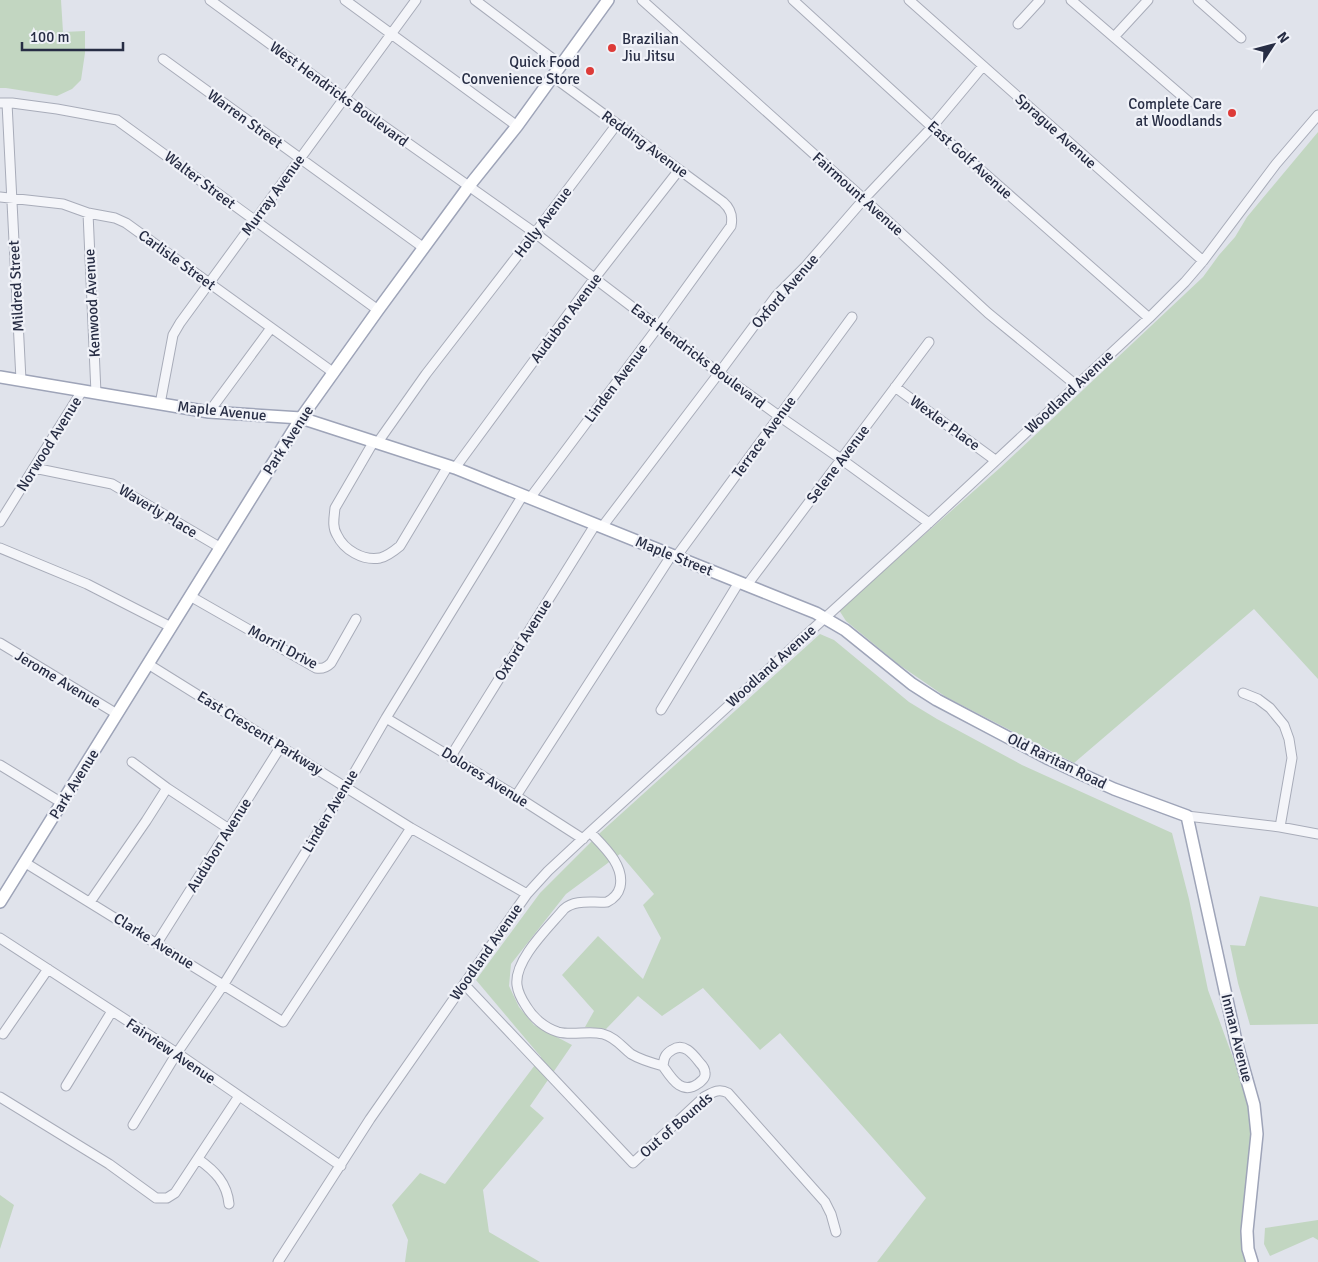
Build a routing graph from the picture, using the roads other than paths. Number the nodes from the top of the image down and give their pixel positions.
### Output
1 (210, 0) edge
2 (345, 0) edge
3 (416, 0) edge
4 (475, 0) edge
5 (608, 0) edge
6 (642, 0) edge
7 (793, 0) edge
8 (909, 0) edge
9 (1040, 0) edge
10 (1071, 0) edge
11 (1148, 0) edge
12 (1198, 0) edge
13 (1018, 24) dead end
14 (391, 34) junction
15 (1114, 37) junction
16 (1241, 38) dead end
17 (163, 58) dead end
18 (560, 65) junction
19 (983, 66) junction
20 (552, 76) junction
21 (344, 98) junction
22 (1189, 102) dead end
23 (3, 103) edge
24 (1318, 115) edge
25 (617, 124) junction
26 (517, 126) junction
27 (932, 126) junction
28 (300, 159) junction
29 (679, 170) junction
30 (469, 186) junction
31 (0, 197) edge
32 (12, 198) junction
33 (864, 200) junction
34 (88, 213) junction
35 (732, 217) joint
36 (255, 221) junction
37 (535, 234) junction
38 (424, 248) junction
39 (1203, 261) junction
40 (594, 279) junction
41 (209, 283) junction
42 (378, 310) junction
43 (852, 317) dead end
44 (1149, 318) junction
45 (658, 326) junction
46 (271, 328) junction
47 (929, 342) dead end
48 (334, 373) junction
49 (720, 373) junction
50 (0, 377) edge
51 (21, 380) junction
52 (1076, 385) junction
53 (895, 386) junction
54 (82, 391) junction
55 (96, 393) junction
56 (160, 404) junction
57 (209, 412) junction
58 (779, 416) junction
59 (301, 418) junction
60 (376, 442) junction
61 (841, 459) junction
62 (995, 460) junction
63 (451, 467) junction
64 (34, 468) junction
65 (526, 497) junction
66 (0, 522) edge
67 (928, 523) junction
68 (599, 526) junction
69 (0, 548) edge
70 (221, 548) junction
71 (674, 556) junction
72 (743, 584) junction
73 (190, 596) junction
74 (824, 617) junction
75 (356, 619) dead end
76 (171, 627) junction
77 (0, 643) edge
78 (148, 664) junction
79 (1243, 693) dead end
80 (661, 710) dead end
81 (117, 714) junction
82 (386, 718) junction
83 (281, 746) junction
84 (451, 756) junction
85 (132, 762) dead end
86 (0, 765) edge
87 (346, 787) junction
88 (167, 788) junction
89 (516, 796) junction
90 (62, 803) junction
91 (1187, 816) junction
92 (1280, 827) junction
93 (411, 828) junction
94 (230, 829) junction
95 (1318, 834) edge
96 (586, 836) junction
97 (24, 862) junction
98 (527, 894) junction
99 (0, 902) edge
100 (90, 902) junction
101 (0, 938) edge
102 (157, 943) junction
103 (48, 969) junction
104 (224, 984) junction
105 (464, 984) junction
106 (112, 1011) junction
107 (3, 1034) dead end
108 (177, 1053) junction
109 (663, 1066) junction
110 (66, 1086) dead end
111 (239, 1096) junction
112 (0, 1097) edge
113 (133, 1124) dead end
114 (198, 1159) junction
115 (341, 1166) junction
116 (229, 1204) dead end
117 (836, 1232) dead end
118 (278, 1262) edge
119 (1252, 1262) edge

1 - 21 street, West Hendricks Boulevard
2 - 14 street
3 - 14 street, Murray Avenue
4 - 18 street
5 - 18 main road, Park Avenue
6 - 33 street, Fairmount Avenue
7 - 27 street, East Golf Avenue
8 - 19 street, Sprague Avenue
9 - 13 street
10 - 15 street
11 - 15 street
12 - 16 street
14 - 21 street, Murray Avenue
14 - 26 street
15 - 22 street
17 - 28 street, Warren Street
18 - 20 main road, Park Avenue
19 - 27 street, Oxford Avenue
19 - 39 street, Sprague Avenue
20 - 25 street, Redding Avenue
20 - 26 main road, Park Avenue
21 - 28 street, Murray Avenue
21 - 30 street, West Hendricks Boulevard
23 - 32 street, Mildred Street
23 - 36 street, Walter Street
24 - 39 street, Woodland Avenue
25 - 29 street, Redding Avenue
25 - 37 street, Holly Avenue
26 - 30 main road, Park Avenue
27 - 33 street, Oxford Avenue
27 - 44 street, East Golf Avenue
28 - 36 street, Murray Avenue
28 - 38 street, Warren Street
29 - 35 street, Redding Avenue
29 - 40 street, Audubon Avenue
30 - 37 street, East Hendricks Boulevard
30 - 38 main road, Park Avenue
31 - 32 street, Carlisle Street
32 - 34 street, Carlisle Street
32 - 51 street, Mildred Street
33 - 49 street, Oxford Avenue
33 - 52 street, Fairmount Avenue
34 - 41 street, Carlisle Street
34 - 55 street, Kenwood Avenue
35 - 45 street, Linden Avenue
36 - 41 street, Murray Avenue
36 - 42 street, Walter Street
37 - 40 street, East Hendricks Boulevard
37 - 60 street, Holly Avenue
38 - 42 main road, Park Avenue
39 - 44 street, Woodland Avenue
40 - 45 street, East Hendricks Boulevard
40 - 63 street, Audubon Avenue
41 - 46 street, Carlisle Street
41 - 56 street, Murray Avenue
42 - 48 main road, Park Avenue
43 - 58 street, Terrace Avenue
44 - 52 street, Woodland Avenue
45 - 49 street, East Hendricks Boulevard
45 - 65 street, Linden Avenue
46 - 48 street, Carlisle Street
46 - 57 street
47 - 53 street, Selene Avenue
48 - 59 main road, Park Avenue
49 - 58 street, East Hendricks Boulevard
49 - 68 street, Oxford Avenue
50 - 51 main road, Maple Avenue
51 - 54 main road, Maple Avenue
52 - 62 street, Woodland Avenue
53 - 61 street, Selene Avenue
53 - 62 street, Wexler Place
54 - 55 main road, Maple Avenue
54 - 64 street, Norwood Avenue
55 - 56 main road, Maple Avenue
56 - 57 main road, Maple Avenue
57 - 59 main road, Maple Avenue
58 - 61 street, East Hendricks Boulevard
58 - 71 street, Terrace Avenue
59 - 60 main road, Maple Avenue
59 - 70 main road, Park Avenue
60 - 63 main road, Maple Avenue
60 - 63 street, Audubon Avenue
61 - 67 street, East Hendricks Boulevard
61 - 72 street, Selene Avenue
62 - 67 street, Woodland Avenue
63 - 65 main road, Maple Avenue
64 - 66 street, Norwood Avenue
64 - 70 street, Waverly Place
65 - 68 main road, Maple Street
65 - 82 street, Linden Avenue
67 - 74 street, Woodland Avenue
68 - 71 main road, Maple Street
68 - 84 street, Oxford Avenue
69 - 76 street
70 - 73 main road, Park Avenue
71 - 72 main road, Maple Street
71 - 89 street, Terrace Avenue
72 - 74 main road, Maple Street
72 - 80 street, Selene Avenue
73 - 75 street, Morril Drive
73 - 76 main road, Park Avenue
74 - 91 main road, Old Raritan Road
74 - 96 street, Woodland Avenue
76 - 78 main road, Park Avenue
77 - 81 street, Jerome Avenue
78 - 81 main road, Park Avenue
78 - 83 street, East Crescent Parkway
79 - 92 street
81 - 90 main road, Park Avenue
82 - 84 street, Dolores Avenue
82 - 87 street, Linden Avenue
83 - 87 street, East Crescent Parkway
83 - 94 street, Audubon Avenue
84 - 89 street, Dolores Avenue
85 - 88 street
86 - 90 street
87 - 93 street, East Crescent Parkway
87 - 104 street, Linden Avenue
88 - 94 street
88 - 100 street
89 - 96 street, Dolores Avenue
90 - 97 main road, Park Avenue
91 - 92 street, Old Raritan Road
91 - 119 main road, Inman Avenue
92 - 95 street, Old Raritan Road
93 - 98 street, East Crescent Parkway
93 - 104 street, Clarke Avenue
94 - 102 street, Audubon Avenue
96 - 98 street, Woodland Avenue
96 - 109 street, Dolores Avenue
97 - 99 main road, Park Avenue
97 - 100 street, Clarke Avenue
98 - 105 street, Woodland Avenue
100 - 102 street, Clarke Avenue
101 - 103 street, Fairview Avenue
102 - 104 street, Clarke Avenue
103 - 106 street, Fairview Avenue
103 - 107 street
104 - 108 street, Linden Avenue
105 - 115 street, Woodland Avenue
105 - 117 street, Out of Bounds
106 - 108 street, Fairview Avenue
106 - 110 street
108 - 111 street, Fairview Avenue
108 - 113 street, Linden Avenue
109 - 109 street
111 - 114 street
111 - 115 street, Fairview Avenue
112 - 114 street
114 - 116 street
115 - 118 street, Woodland Avenue

